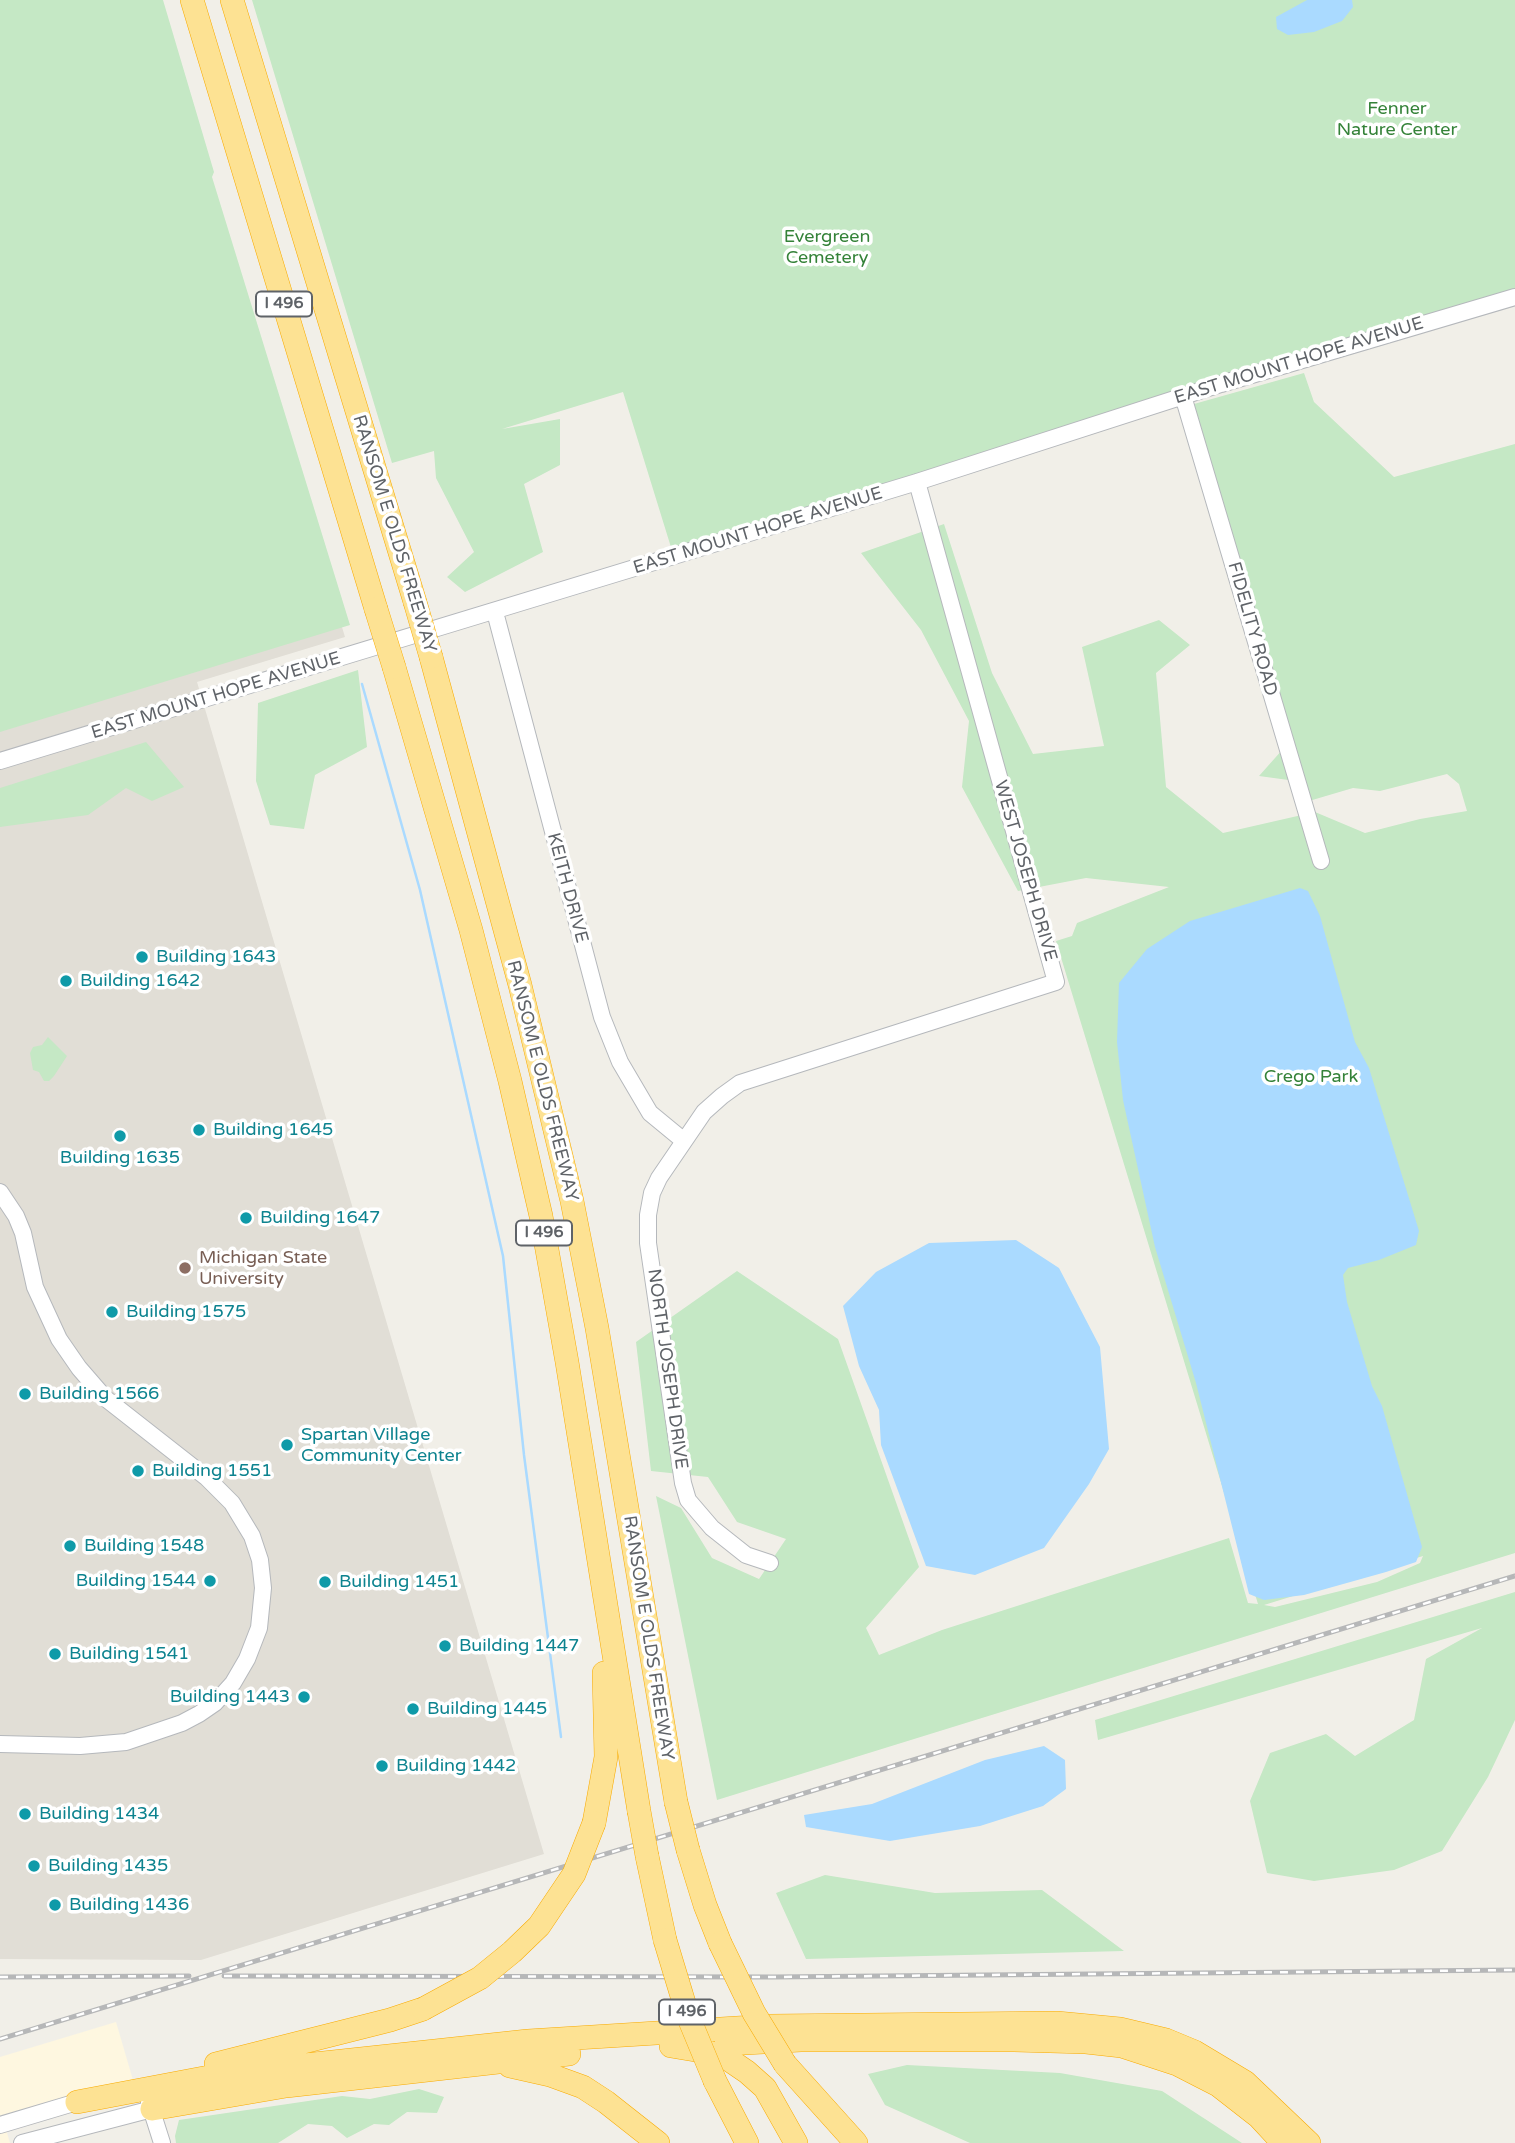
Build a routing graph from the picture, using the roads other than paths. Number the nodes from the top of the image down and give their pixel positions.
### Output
1 (192, 0) edge
2 (232, 0) edge
3 (1515, 297) edge
4 (1183, 396) junction
5 (917, 482) junction
6 (495, 612) junction
7 (0, 761) edge
8 (1321, 862) dead end
9 (684, 1141) junction
10 (0, 1192) edge
11 (598, 1551) junction
12 (770, 1563) dead end
13 (0, 1744) edge
14 (671, 2046) junction
15 (529, 2050) junction
16 (494, 2062) junction
17 (785, 2064) junction
18 (145, 2101) junction
19 (77, 2102) junction
20 (1275, 2108) junction
21 (0, 2127) edge
22 (28, 2142) edge
23 (162, 2143) edge
24 (658, 2143) edge
25 (747, 2143) edge
26 (796, 2143) edge
27 (842, 2143) edge
28 (856, 2143) edge
29 (1283, 2143) edge
30 (1304, 2143) edge
31 (1309, 2143) edge

1 - 11 highway, RANSOM E OLDS FREEWAY / I 496, bridge
2 - 17 highway, RANSOM E OLDS FREEWAY / I 496, bridge
3 - 4 street, EAST MOUNT HOPE AVENUE
4 - 5 street, EAST MOUNT HOPE AVENUE
4 - 8 street, FIDELITY ROAD
5 - 6 street, EAST MOUNT HOPE AVENUE
5 - 9 street, WEST JOSEPH DRIVE
6 - 7 street, EAST MOUNT HOPE AVENUE
6 - 9 street, KEITH DRIVE
9 - 12 street, NORTH JOSEPH DRIVE
10 - 13 street
11 - 19 highway, bridge
11 - 25 highway, RANSOM E OLDS FREEWAY / I 496, bridge
14 - 15 highway
14 - 26 highway
14 - 29 highway
15 - 16 highway
15 - 18 highway
15 - 20 highway
16 - 18 highway
16 - 24 highway
17 - 27 highway
17 - 28 highway, RANSOM E OLDS FREEWAY / I 496
18 - 19 highway
18 - 22 street
18 - 23 street
19 - 21 street
20 - 30 highway
20 - 31 highway

